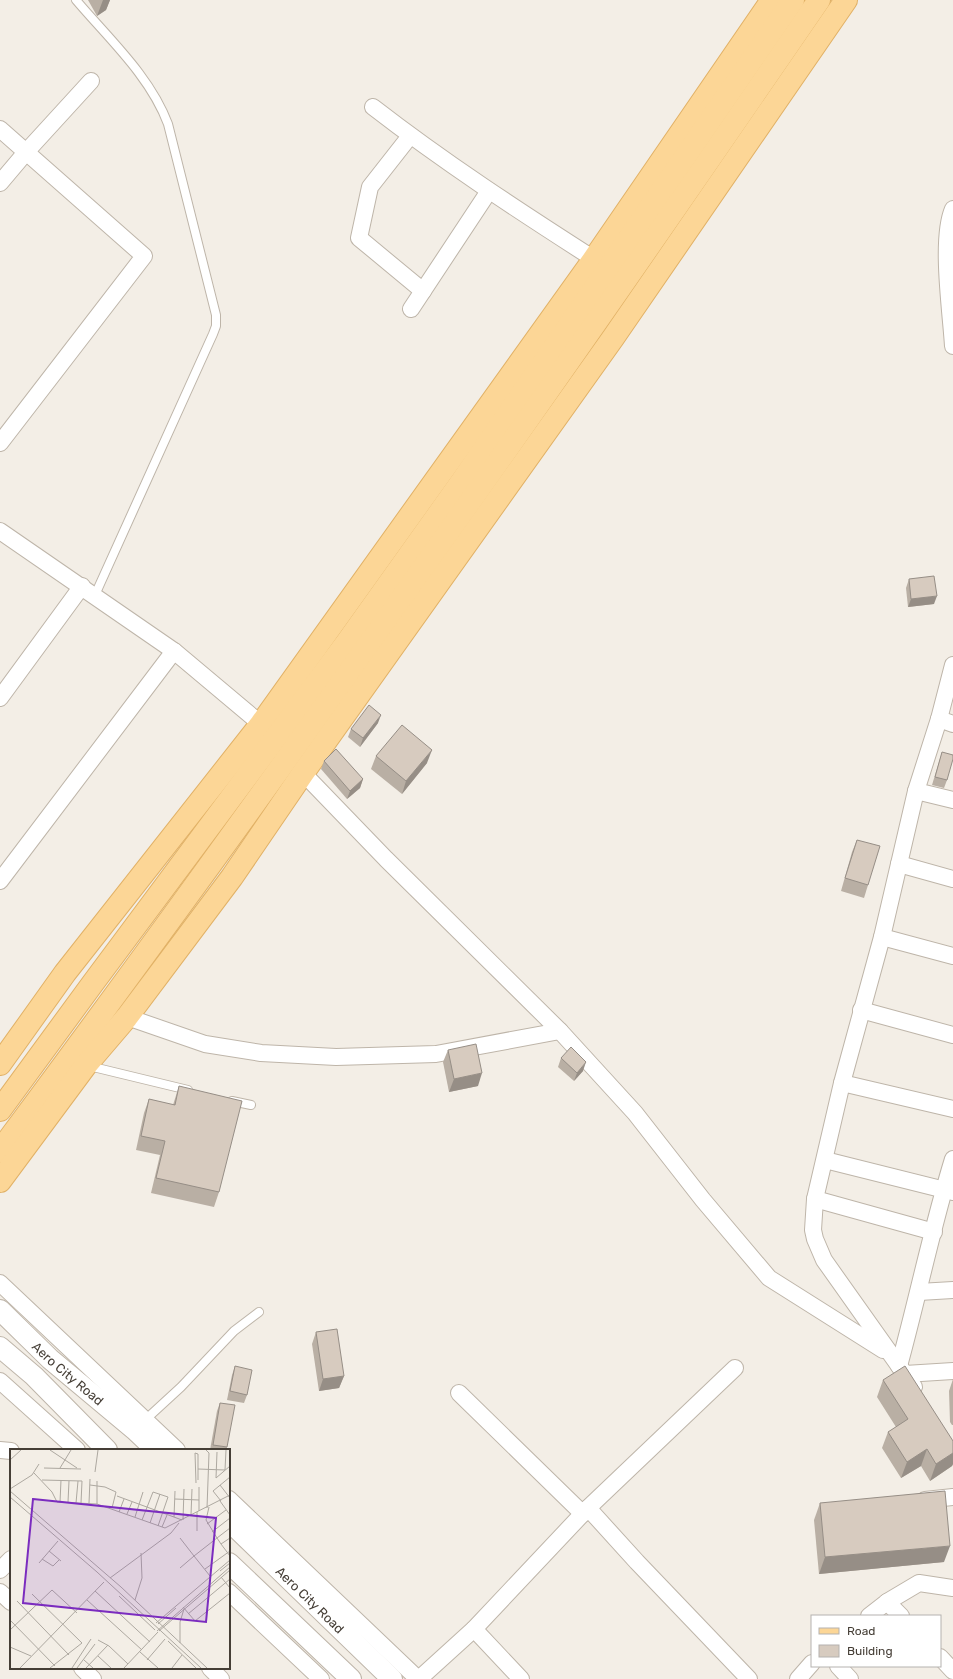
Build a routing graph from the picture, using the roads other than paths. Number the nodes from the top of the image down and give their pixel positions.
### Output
1 (76, 0) edge
2 (772, 0) edge
3 (793, 0) edge
4 (819, 0) edge
5 (846, 0) edge
6 (91, 81) dead end
7 (373, 107) dead end
8 (0, 129) edge
9 (410, 136) junction
10 (27, 151) junction
11 (0, 183) edge
12 (489, 191) junction
13 (953, 209) edge
14 (950, 244) edge
15 (594, 259) junction
16 (423, 291) junction
17 (410, 308) dead end
18 (952, 319) edge
19 (953, 346) edge
20 (0, 443) edge
21 (0, 531) edge
22 (88, 590) junction
23 (356, 646) junction
24 (174, 650) junction
25 (953, 665) edge
26 (0, 698) edge
27 (946, 722) edge
28 (261, 724) junction
29 (303, 773) junction
30 (916, 791) junction
31 (953, 800) edge
32 (899, 864) junction
33 (953, 879) edge
34 (0, 881) edge
35 (882, 938) junction
36 (953, 956) edge
37 (861, 1010) junction
38 (127, 1017) junction
39 (560, 1031) junction
40 (953, 1035) edge
41 (0, 1064) edge
42 (86, 1065) junction
43 (842, 1083) junction
44 (198, 1093) edge
45 (221, 1098) edge
46 (251, 1105) dead end
47 (953, 1109) edge
48 (0, 1110) edge
49 (0, 1151) edge
50 (953, 1159) edge
51 (825, 1160) junction
52 (0, 1181) edge
53 (948, 1191) edge
54 (815, 1199) junction
55 (934, 1232) junction
56 (0, 1283) edge
57 (953, 1290) edge
58 (919, 1292) junction
59 (0, 1310) edge
60 (259, 1312) dead end
61 (0, 1347) edge
62 (898, 1365) junction
63 (735, 1368) dead end
64 (953, 1371) edge
65 (0, 1381) edge
66 (459, 1393) dead end
67 (922, 1399) edge
68 (140, 1425) junction
69 (76, 1449) edge
70 (106, 1449) edge
71 (155, 1449) edge
72 (176, 1449) edge
73 (0, 1450) edge
74 (10, 1451) edge
75 (953, 1497) edge
76 (230, 1500) edge
77 (907, 1502) edge
78 (586, 1511) junction
79 (230, 1522) edge
80 (10, 1560) edge
81 (230, 1564) edge
82 (0, 1570) edge
83 (953, 1588) edge
84 (0, 1592) edge
85 (230, 1593) edge
86 (10, 1601) edge
87 (887, 1602) junction
88 (870, 1615) edge
89 (900, 1615) edge
90 (474, 1629) junction
91 (941, 1658) edge
92 (811, 1664) edge
93 (839, 1667) edge
94 (83, 1669) edge
95 (211, 1669) edge
96 (953, 1671) edge
97 (93, 1679) edge
98 (221, 1679) edge
99 (321, 1679) edge
100 (351, 1679) edge
101 (392, 1679) edge
102 (418, 1679) edge
103 (521, 1679) edge
104 (749, 1679) edge
105 (798, 1679) edge
106 (850, 1679) edge

1 - 22 lane
2 - 15 main road
3 - 23 main road
4 - 23 main road
5 - 29 main road
6 - 10 street
7 - 9 street
8 - 10 street
9 - 12 street
9 - 16 street
10 - 11 street
10 - 20 street
12 - 15 street
12 - 16 street
13 - 14 street
14 - 18 street
15 - 28 main road
16 - 17 street
18 - 19 street
21 - 22 street
22 - 24 street
22 - 26 street
23 - 48 main road
23 - 49 main road
24 - 28 street
24 - 34 street
25 - 27 street
27 - 30 street
28 - 41 main road
29 - 38 main road
29 - 39 street
30 - 31 street
30 - 32 street
32 - 33 street
32 - 35 street
35 - 36 street
35 - 37 street
37 - 40 street
37 - 43 street
38 - 39 street
38 - 42 main road
39 - 62 street
42 - 44 lane
42 - 52 main road
43 - 47 street
43 - 51 street
45 - 46 lane
50 - 53 street
51 - 53 street
51 - 54 street
53 - 55 street
54 - 55 street
54 - 62 street
55 - 58 street
56 - 68 street
57 - 58 street
58 - 62 street
59 - 68 street, Aero City Road
60 - 68 lane
61 - 70 street, Aero City Road
62 - 64 street
62 - 67 street
63 - 78 street
65 - 69 street
66 - 78 street
68 - 71 street, Aero City Road
68 - 72 street
73 - 74 street
75 - 77 street
76 - 102 street
78 - 90 street
78 - 104 street
79 - 101 street, Aero City Road
80 - 82 street
81 - 100 street
83 - 87 street
84 - 86 street
85 - 99 street
87 - 88 street
87 - 89 street
90 - 102 street
90 - 103 street
91 - 96 street
92 - 105 street
93 - 106 street
94 - 97 street
95 - 98 street

